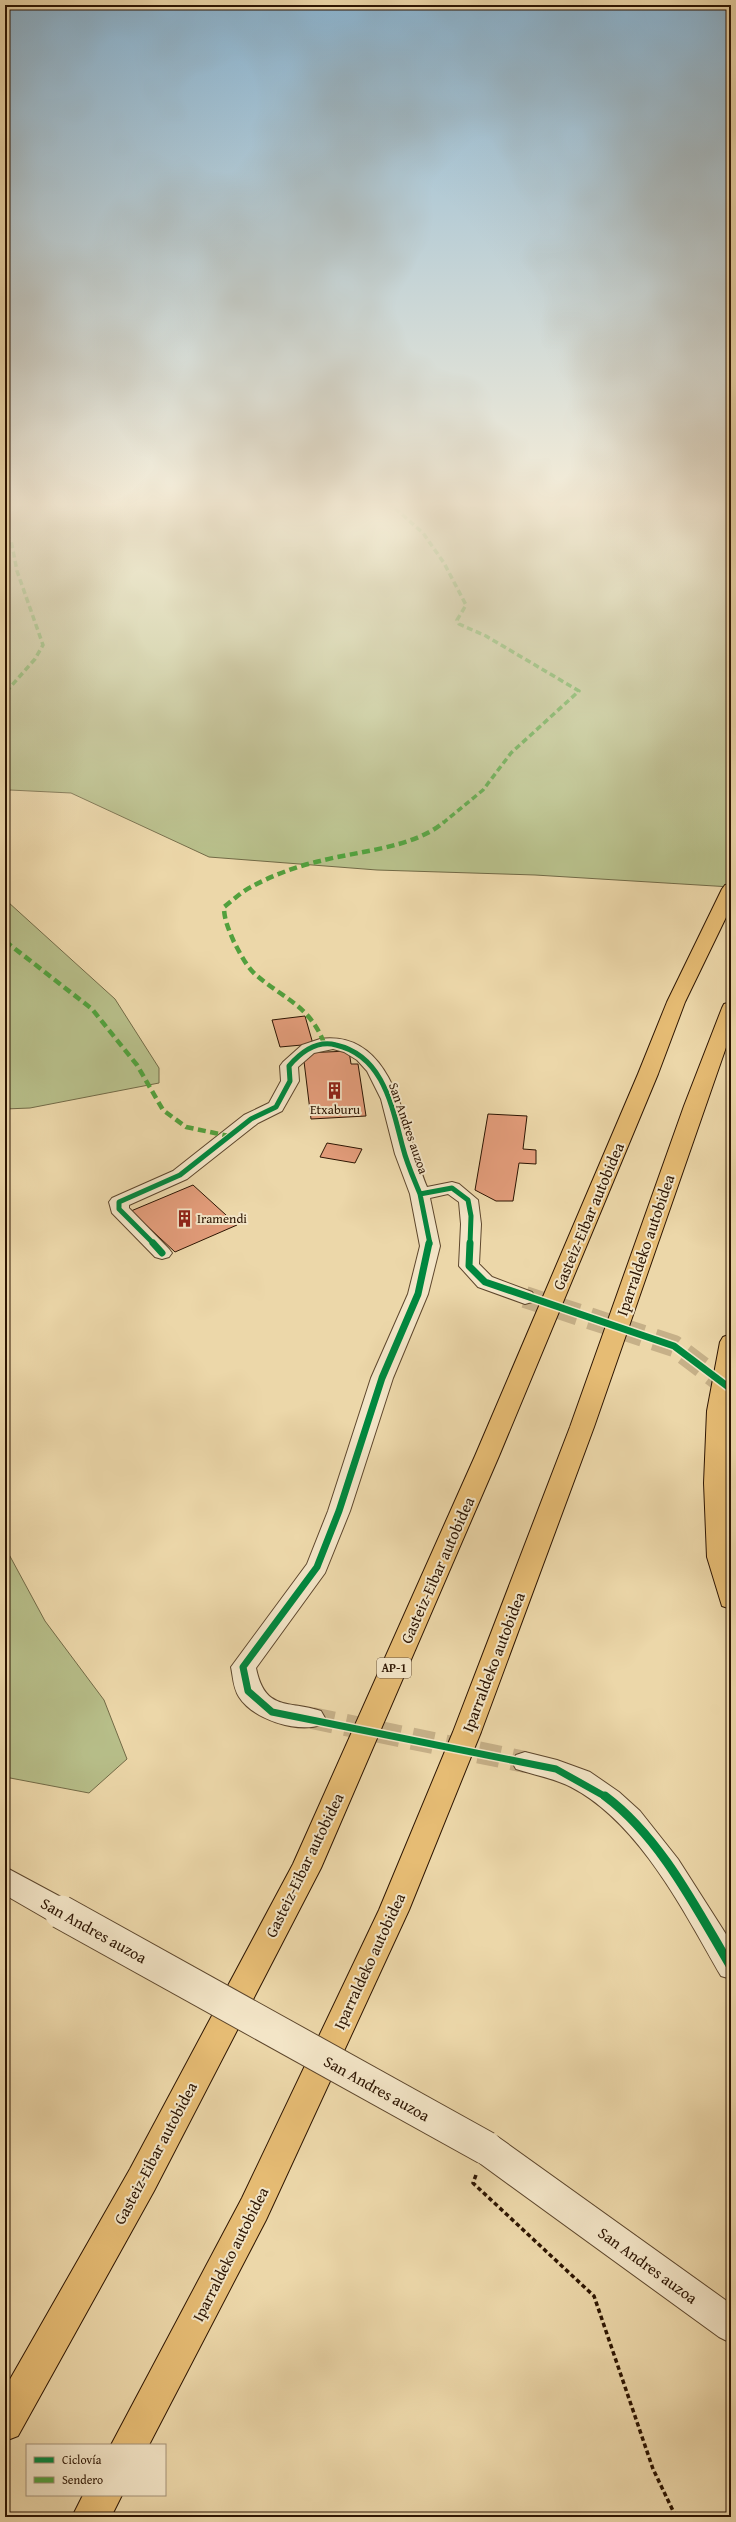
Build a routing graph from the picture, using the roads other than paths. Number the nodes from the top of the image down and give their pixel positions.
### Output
1 (731, 889) edge
2 (731, 1008) edge
3 (420, 1194) junction
4 (162, 1253) dead end
5 (525, 1297) tunnel mouth
6 (731, 1342) edge
7 (731, 1599) edge
8 (312, 1718) tunnel mouth
9 (524, 1762) tunnel mouth
10 (5, 1880) edge
11 (731, 1967) edge
12 (731, 2325) edge
13 (5, 2423) edge
14 (130, 2444) edge
15 (102, 2496) edge
16 (91, 2517) edge

1 - 13 main road, Gasteiz-Eibar autobidea / AP-1
2 - 14 main road, Iparraldeko autobidea
3 - 4 street, San Andres auzoa
3 - 5 street, San Andres auzoa
3 - 8 street
6 - 7 main road
9 - 11 street
10 - 12 street, San Andres auzoa, bridge
15 - 16 main road

